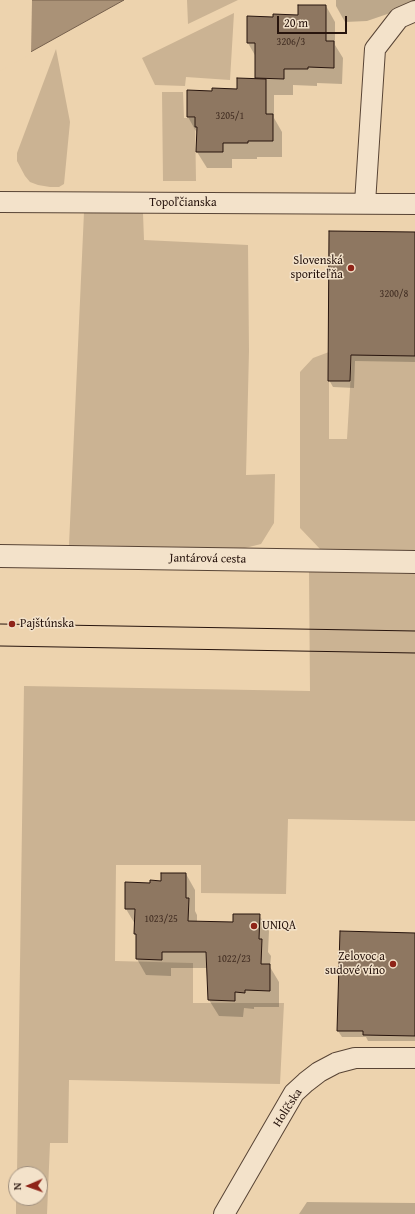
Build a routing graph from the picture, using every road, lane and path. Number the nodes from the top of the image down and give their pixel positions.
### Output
1 (415, 11) edge
2 (0, 202) edge
3 (365, 203) junction
4 (415, 204) edge
5 (0, 556) edge
6 (415, 562) edge
7 (415, 1058) edge
8 (224, 1214) edge

1 - 3 street
2 - 3 street, Topoľčianska
3 - 4 street, Topoľčianska
5 - 6 street, Jantárová cesta
7 - 8 street, Holíčska

